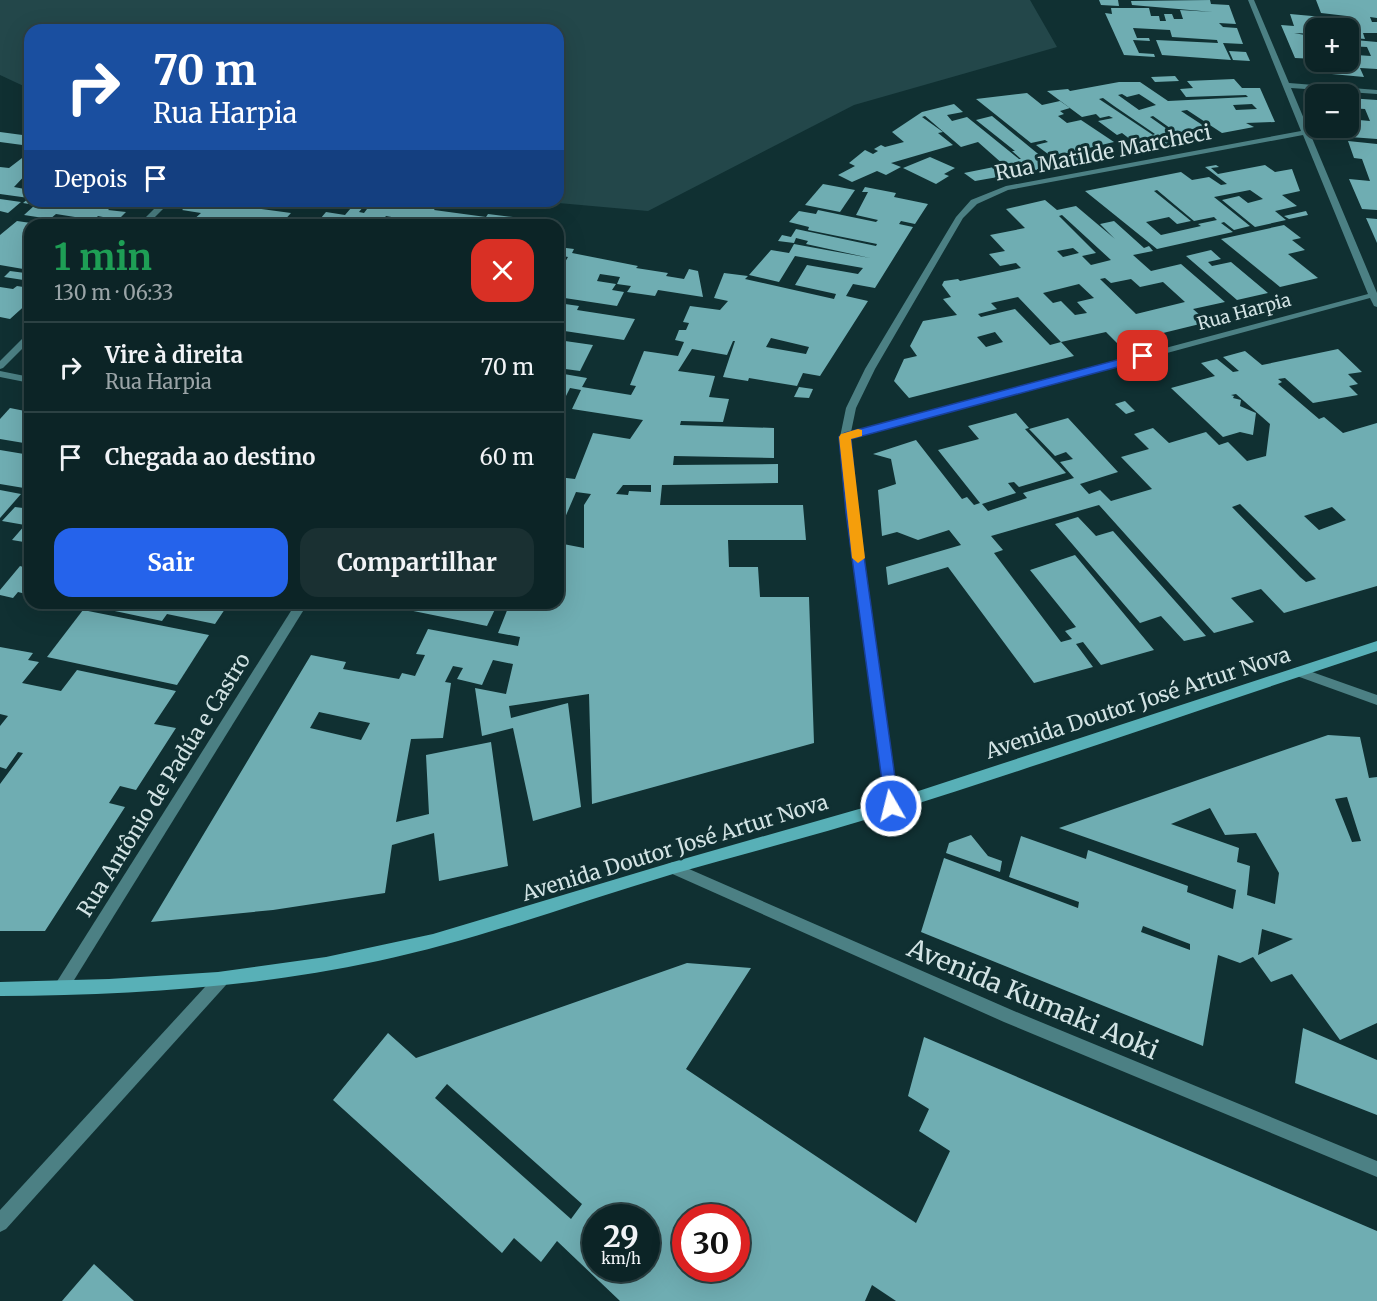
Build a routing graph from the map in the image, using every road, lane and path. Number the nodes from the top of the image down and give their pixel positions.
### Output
1 (1251, 0) edge
2 (1285, 85) junction
3 (1377, 92) edge
4 (1305, 128) edge
5 (1305, 132) edge
6 (1309, 138) edge
7 (160, 207) edge
8 (148, 219) edge
9 (1375, 300) edge
10 (24, 342) edge
11 (0, 366) edge
12 (0, 374) edge
13 (24, 379) edge
14 (845, 437) junction
15 (298, 609) edge
16 (1377, 646) edge
17 (1298, 672) junction
18 (1377, 700) edge
19 (891, 806) junction
20 (674, 868) junction
21 (221, 980) junction
22 (61, 988) junction
23 (0, 989) edge
24 (1377, 1169) edge
25 (0, 1223) edge

1 - 2 street
2 - 3 street
2 - 4 street
5 - 14 street, Rua Matilde Marcheci
6 - 9 street
7 - 8 street
9 - 14 street, Rua Harpia
10 - 11 street
12 - 13 street
14 - 19 street, Rua Matilde Marcheci
15 - 22 street, Rua Antônio de Padúa e Castro
16 - 17 main road, Avenida Doutor José Artur Nova
17 - 18 street
17 - 19 main road, Avenida Doutor José Artur Nova
19 - 20 main road, Avenida Doutor José Artur Nova
20 - 21 main road, Avenida Doutor José Artur Nova
20 - 24 street, Avenida Kumaki Aoki
21 - 22 main road, Avenida Doutor José Artur Nova
21 - 25 street
22 - 23 main road, Avenida Doutor José Artur Nova

